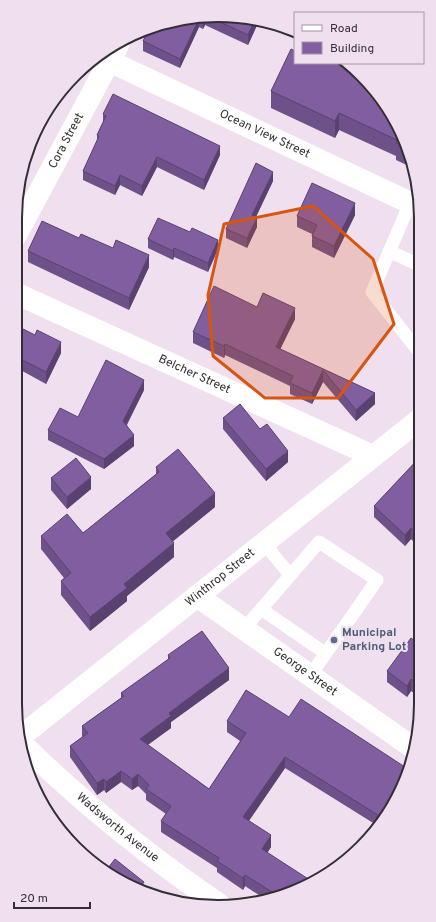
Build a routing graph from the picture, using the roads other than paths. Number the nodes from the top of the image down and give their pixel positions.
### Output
1 (114, 53) edge
2 (414, 204) edge
3 (414, 207) edge
4 (22, 225) edge
5 (389, 251) junction
6 (414, 262) edge
7 (22, 296) edge
8 (414, 345) edge
9 (414, 424) edge
10 (373, 456) junction
11 (264, 543) junction
12 (290, 575) junction
13 (197, 596) junction
14 (261, 609) junction
15 (244, 629) junction
16 (326, 653) junction
17 (310, 676) junction
18 (25, 733) edge
19 (409, 746) edge
20 (28, 749) edge
21 (213, 900) edge

1 - 2 street, Ocean View Street
1 - 4 street, Cora Street
3 - 5 lane
5 - 6 lane
5 - 8 lane
7 - 10 street, Belcher Street
9 - 10 street, Winthrop Street
10 - 11 street, Winthrop Street
11 - 12 lane
11 - 13 street, Winthrop Street
12 - 14 lane
12 - 16 lane
13 - 15 street, George Street
13 - 18 street, Winthrop Street
14 - 15 lane
14 - 16 lane
15 - 17 street, George Street
16 - 17 lane
17 - 19 street, George Street
20 - 21 street, Wadsworth Avenue

